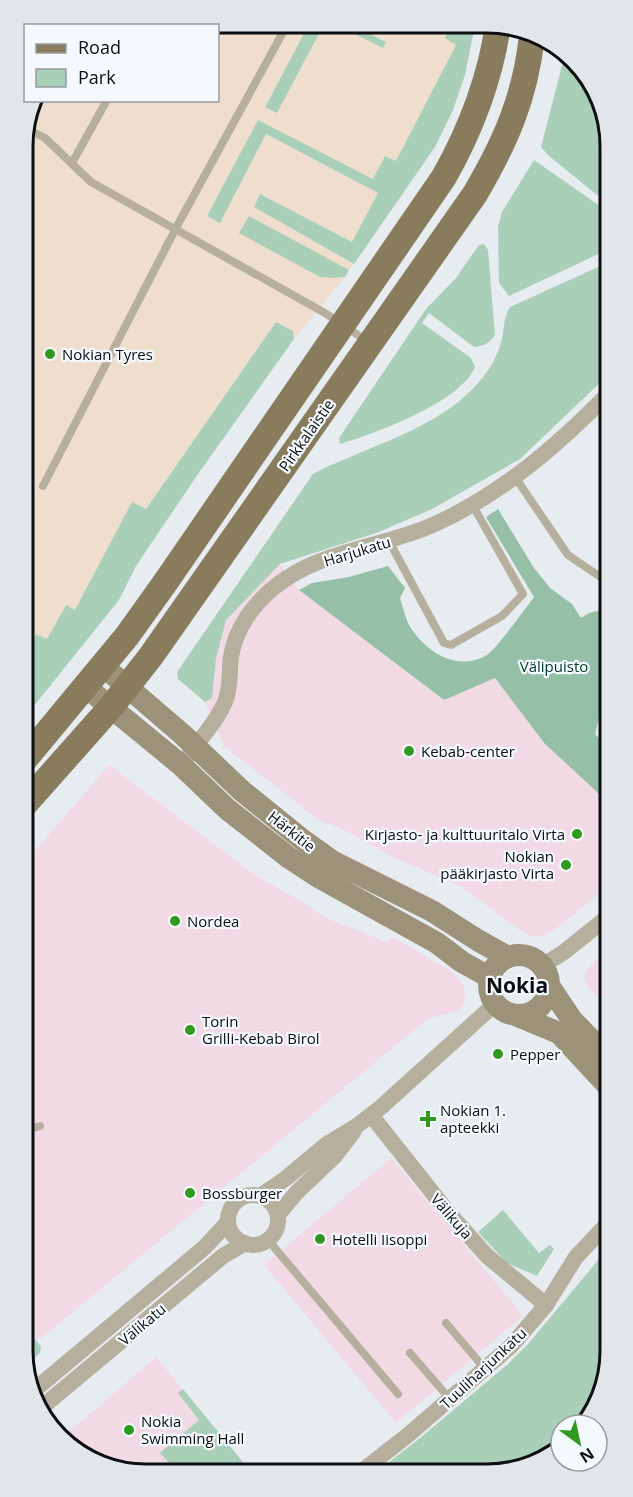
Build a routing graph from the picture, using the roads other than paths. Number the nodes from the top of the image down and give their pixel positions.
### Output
1 (283, 33) edge
2 (497, 33) edge
3 (531, 43) edge
4 (106, 102) edge
5 (34, 132) edge
6 (72, 163) junction
7 (176, 228) junction
8 (344, 325) junction
9 (371, 343) junction
10 (600, 402) edge
11 (515, 477) junction
12 (43, 486) dead end
13 (472, 504) junction
14 (389, 541) junction
15 (600, 577) edge
16 (103, 666) junction
17 (86, 687) junction
18 (128, 687) junction
19 (111, 707) junction
20 (195, 747) junction
21 (33, 750) edge
22 (181, 765) junction
23 (33, 794) edge
24 (600, 923) edge
25 (508, 957) junction
26 (546, 976) junction
27 (489, 977) junction
28 (495, 1004) junction
29 (518, 1016) junction
30 (600, 1049) edge
31 (600, 1077) edge
32 (365, 1120) junction
33 (40, 1126) dead end
34 (33, 1128) edge
35 (260, 1196) junction
36 (278, 1215) junction
37 (228, 1222) junction
38 (600, 1232) edge
39 (268, 1240) junction
40 (245, 1243) junction
41 (546, 1305) junction
42 (446, 1323) dead end
43 (410, 1353) dead end
44 (485, 1369) junction
45 (39, 1386) edge
46 (398, 1394) dead end
47 (450, 1399) junction
48 (47, 1404) edge
49 (371, 1464) edge

1 - 7 lane
2 - 8 main road, Pirkkalaistie
3 - 9 main road, Pirkkalaistie
4 - 6 lane
5 - 6 lane
6 - 7 lane
7 - 8 lane
7 - 12 lane
8 - 9 lane
8 - 16 main road, Pirkkalaistie
9 - 18 main road, Pirkkalaistie
10 - 11 street, Harjukatu
11 - 13 street, Harjukatu
11 - 15 lane
13 - 14 street, Harjukatu
13 - 14 lane
14 - 20 street, Harjukatu
16 - 17 main road, Pirkkalaistie
16 - 18 main road, Härkitie
17 - 19 main road, Härkitie
17 - 21 main road, Pirkkalaistie
18 - 19 main road, Pirkkalaistie
18 - 20 main road, Härkitie
19 - 22 main road, Härkitie
19 - 23 main road, Pirkkalaistie
20 - 22 street, Harjukatu
20 - 25 main road, Härkitie
22 - 27 main road, Härkitie
24 - 26 street
25 - 26 main road
25 - 27 main road
26 - 29 main road
26 - 30 main road
27 - 28 main road
28 - 29 main road
28 - 32 street
29 - 31 main road
32 - 35 street
32 - 36 street
32 - 41 street, Välikuja
33 - 34 lane
35 - 36 street
35 - 37 street
36 - 39 street
37 - 40 street
37 - 45 street, Välikatu
38 - 41 street, Tuuliharjunkatu
39 - 40 street
39 - 46 lane
40 - 48 street, Välikatu
41 - 44 street, Tuuliharjunkatu
42 - 44 lane
43 - 47 lane
44 - 47 street, Tuuliharjunkatu
47 - 49 street, Tuuliharjunkatu

